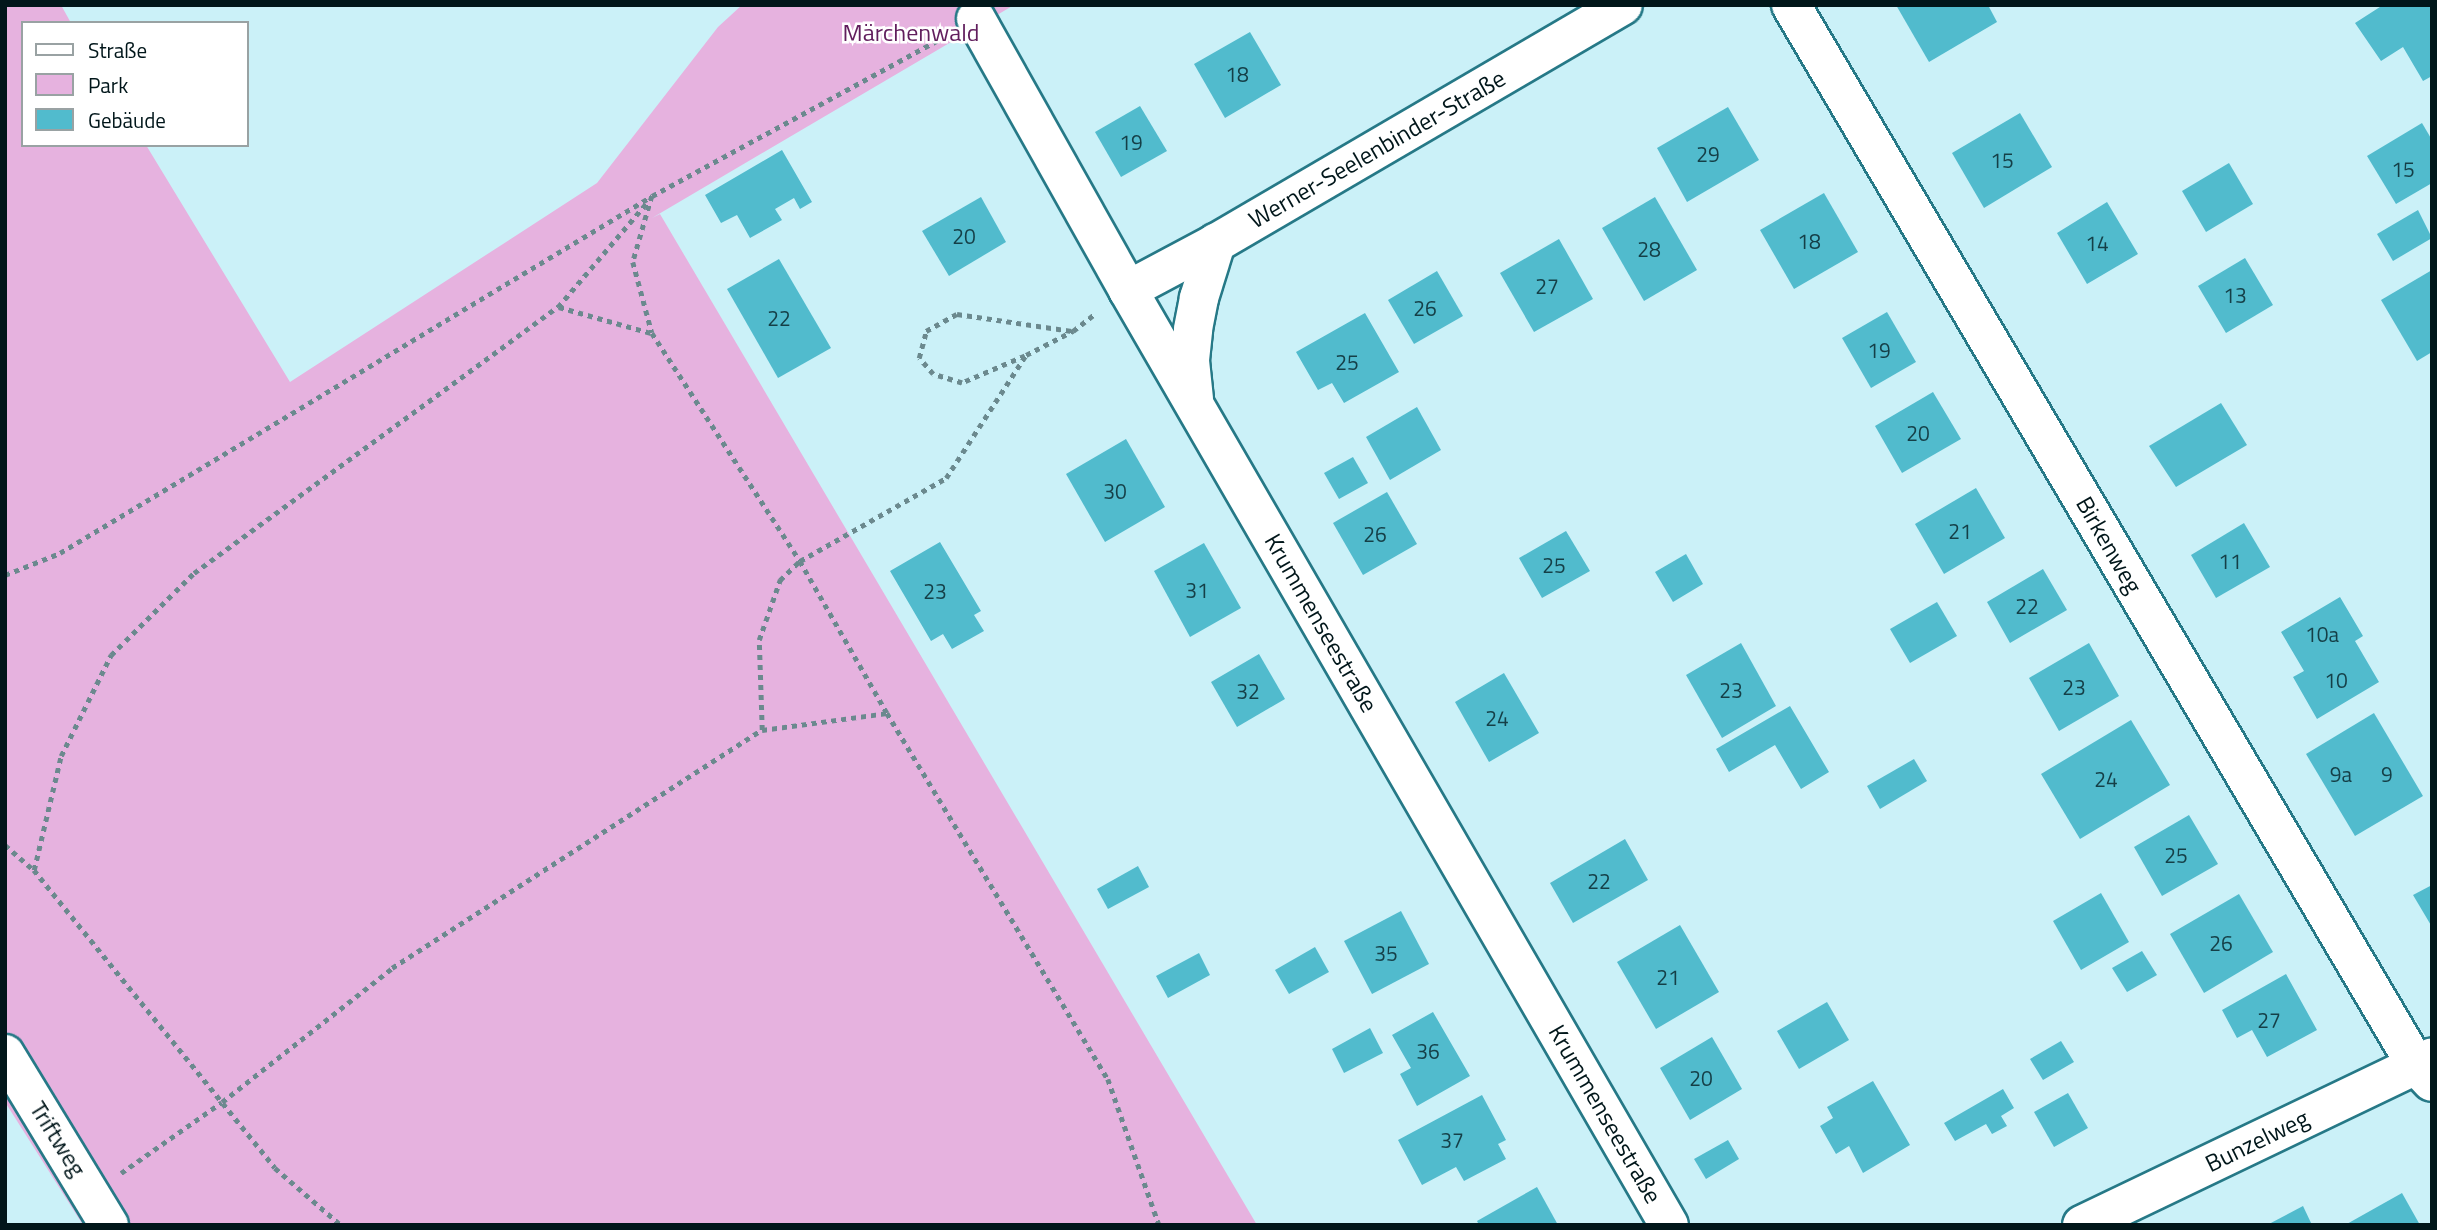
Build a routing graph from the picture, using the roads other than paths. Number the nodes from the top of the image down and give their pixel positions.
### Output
1 (1623, 5) edge
2 (1791, 5) edge
3 (976, 19) road end
4 (1216, 243) junction
5 (1128, 290) junction
6 (1194, 404) junction
7 (5, 1054) edge
8 (2426, 1068) edge
9 (100, 1209) edge
10 (1669, 1225) edge
11 (2082, 1225) edge

1 - 4 street, Werner-Seelenbinder-Straße
2 - 8 street, Birkenweg
3 - 5 street, Krummenseestraße
4 - 5 street, Werner-Seelenbinder-Straße
4 - 6 street
5 - 6 street, Krummenseestraße
6 - 10 street, Krummenseestraße
7 - 9 street, Triftweg
8 - 11 street, Bunzelweg

